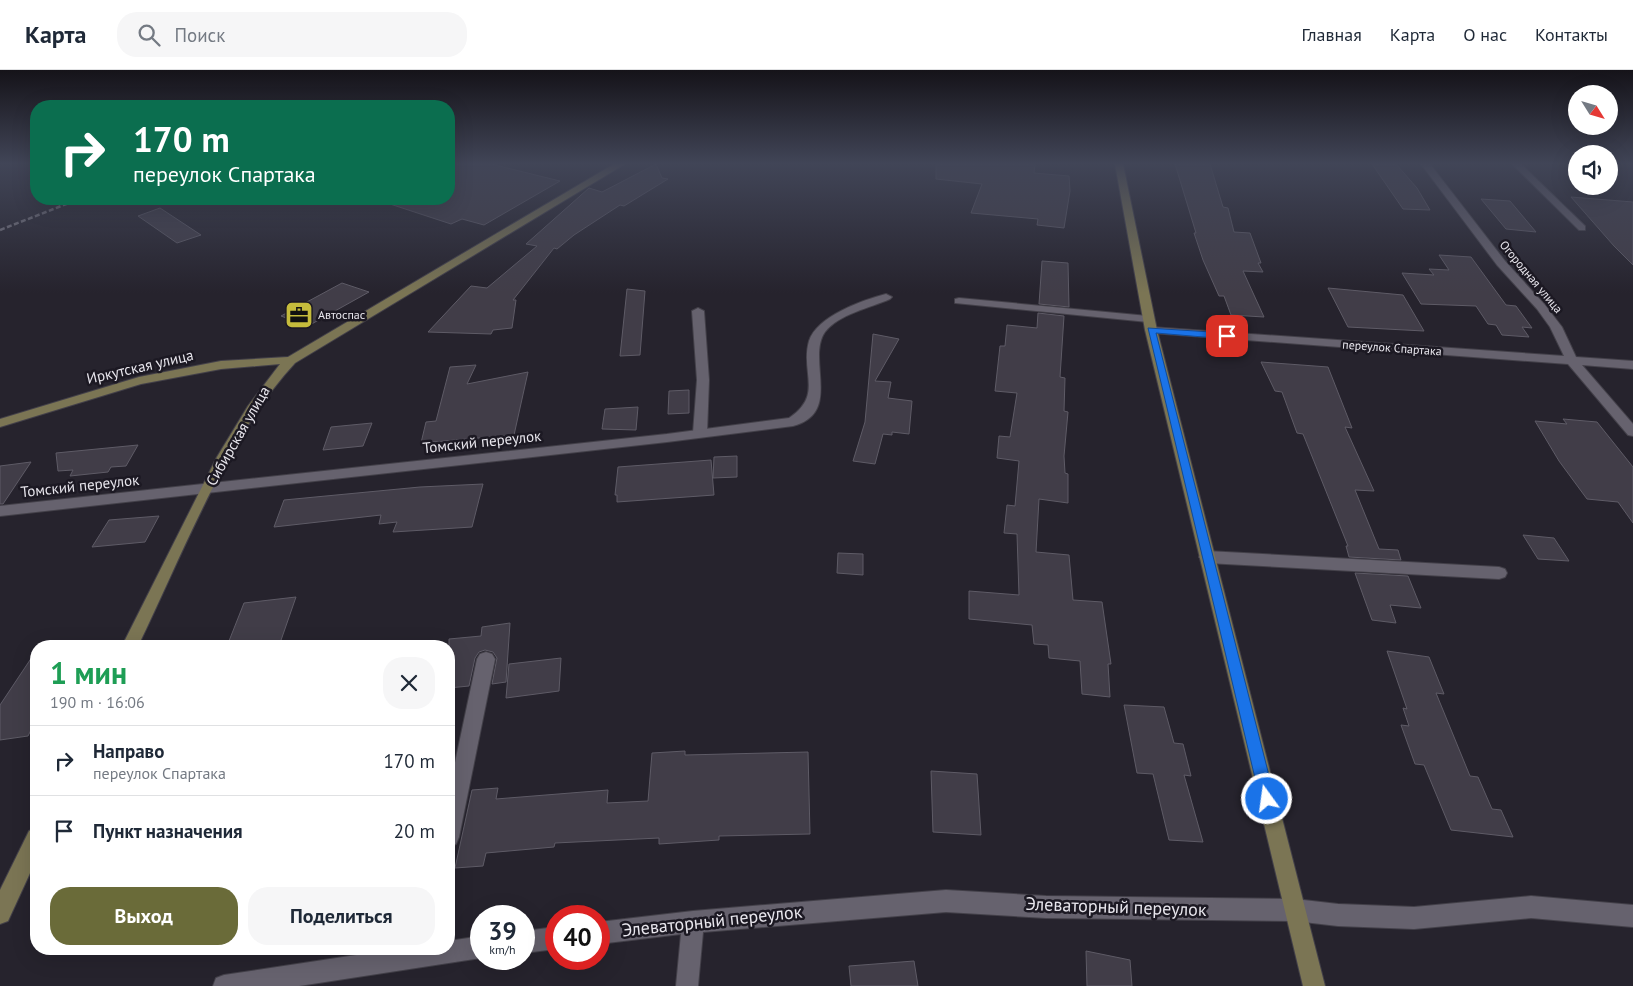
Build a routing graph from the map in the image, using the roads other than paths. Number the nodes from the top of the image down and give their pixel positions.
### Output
1 (549, 207) edge
2 (1127, 207) edge
3 (1457, 207) edge
4 (1560, 207) edge
5 (1582, 228) dead end
6 (886, 298) dead end
7 (959, 301) dead end
8 (698, 311) dead end
9 (1150, 324) junction
10 (291, 360) junction
11 (1572, 361) junction
12 (1633, 365) edge
13 (0, 423) edge
14 (1633, 432) edge
15 (700, 433) junction
16 (207, 488) junction
17 (0, 511) edge
18 (1207, 558) junction
19 (1499, 573) dead end
20 (133, 640) edge
21 (486, 659) dead end
22 (455, 808) edge
23 (30, 850) edge
24 (1295, 910) junction
25 (0, 913) edge
26 (1633, 916) edge
27 (693, 922) junction
28 (610, 932) edge
29 (470, 948) edge
30 (455, 949) edge
31 (405, 955) edge
32 (224, 986) edge
33 (687, 986) edge
34 (1314, 986) edge

1 - 10 street, Сибирская улица
2 - 9 street
3 - 11 street, Огородная улица
4 - 5 street
6 - 15 street, Томский переулок
7 - 9 street, переулок Спартака
8 - 15 street
9 - 11 street, переулок Спартака
9 - 18 street
10 - 13 street, Иркутская улица
10 - 16 street, Сибирская улица
11 - 12 street, переулок Спартака
11 - 14 street, Огородная улица
15 - 16 street, Томский переулок
16 - 17 street, Томский переулок
16 - 20 street, Сибирская улица
18 - 19 street
18 - 24 street
21 - 22 street
23 - 25 street
24 - 26 street, Элеваторный переулок
24 - 27 street, Элеваторный переулок
24 - 34 street
27 - 28 street, Элеваторный переулок
27 - 33 street
29 - 30 street
31 - 32 street

